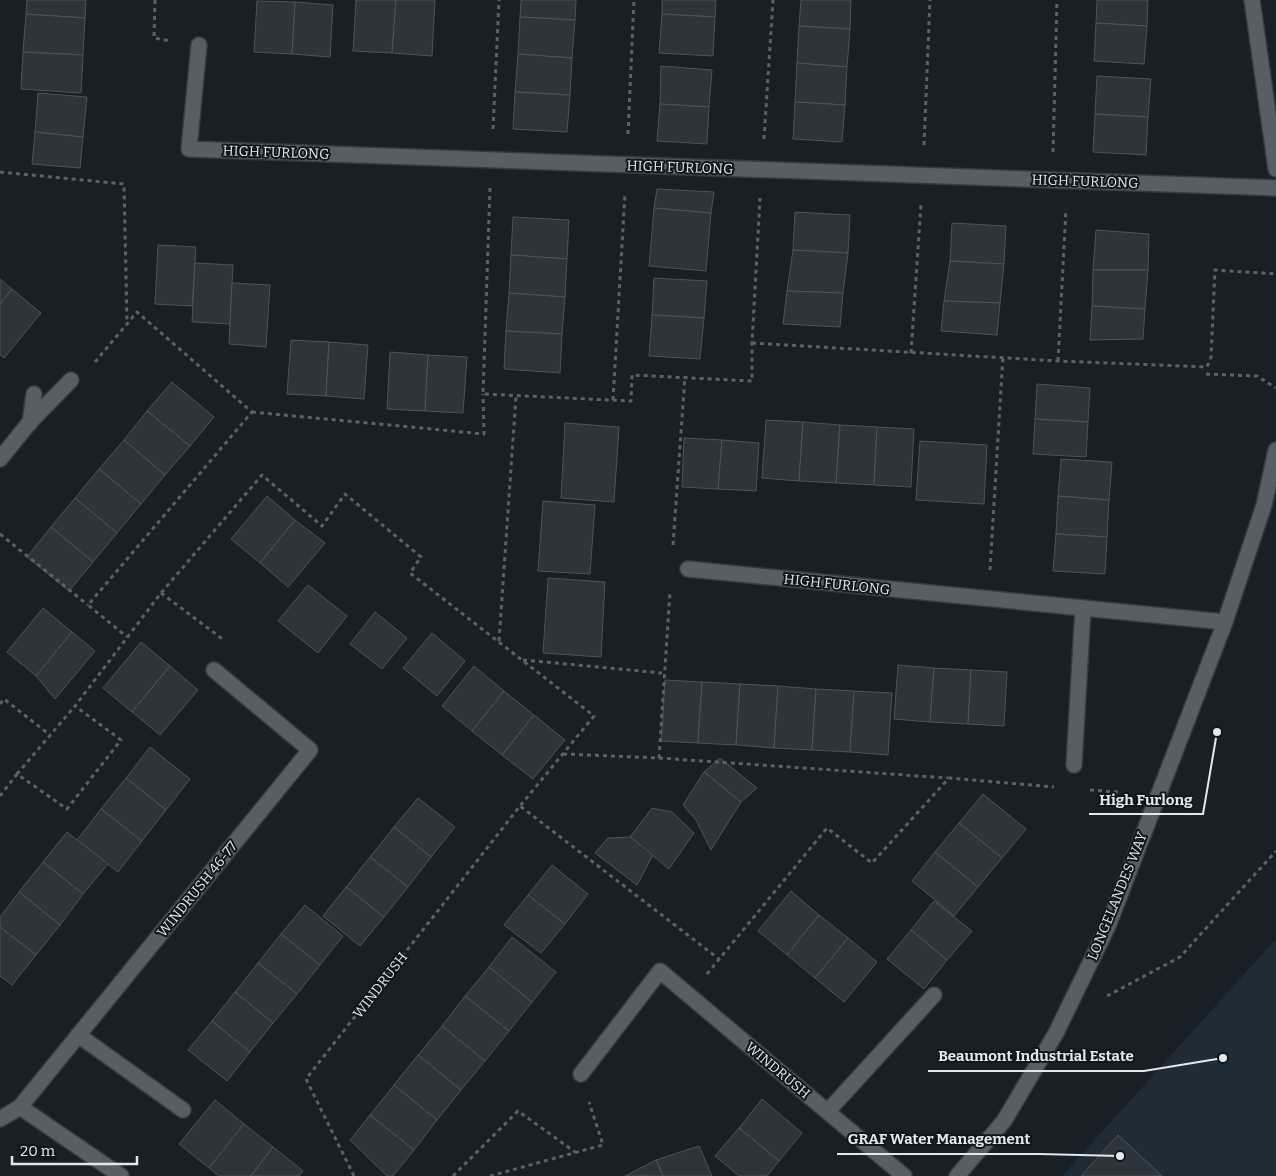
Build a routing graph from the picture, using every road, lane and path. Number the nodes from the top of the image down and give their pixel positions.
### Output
1 (155, 0) edge
2 (499, 0) edge
3 (634, 0) edge
4 (773, 0) edge
5 (930, 0) edge
6 (1057, 0) edge
7 (1252, 0) edge
8 (199, 45) joint
9 (491, 160) junction
10 (627, 165) junction
11 (1276, 169) edge
12 (762, 170) junction
13 (0, 172) edge
14 (923, 176) junction
15 (1052, 180) junction
16 (1067, 181) junction
17 (1276, 188) edge
18 (1276, 274) edge
19 (127, 324) junction
20 (752, 343) junction
21 (911, 353) junction
22 (1003, 356) junction
23 (1058, 361) junction
24 (90, 369) dead end
25 (1206, 374) dead end
26 (685, 376) junction
27 (71, 380) dead end
28 (1276, 388) edge
29 (34, 394) dead end
30 (484, 394) junction
31 (516, 396) junction
32 (613, 400) junction
33 (252, 412) junction
34 (30, 422) junction
35 (1276, 450) edge
36 (0, 457) edge
37 (0, 534) edge
38 (672, 566) junction
39 (688, 569) joint
40 (161, 593) junction
41 (988, 599) junction
42 (88, 605) junction
43 (1083, 608) junction
44 (1225, 622) junction
45 (127, 637) junction
46 (227, 642) dead end
47 (499, 642) junction
48 (522, 660) junction
49 (214, 670) dead end
50 (662, 673) dead end
51 (0, 704) edge
52 (75, 706) junction
53 (50, 735) junction
54 (562, 754) junction
55 (660, 758) junction
56 (1074, 765) dead end
57 (17, 774) junction
58 (949, 778) junction
59 (1058, 787) dead end
60 (1088, 790) dead end
61 (1118, 792) dead end
62 (0, 796) edge
63 (520, 806) junction
64 (1276, 851) edge
65 (719, 960) junction
66 (934, 995) dead end
67 (689, 996) junction
68 (1074, 996) junction
69 (78, 1035) junction
70 (580, 1074) joint
71 (20, 1107) junction
72 (183, 1110) dead end
73 (828, 1112) junction
74 (0, 1118) edge
75 (576, 1153) junction
76 (121, 1176) edge
77 (354, 1176) edge
78 (453, 1176) edge
79 (490, 1176) edge
80 (904, 1176) edge
81 (958, 1176) edge

1 - 8 path
2 - 9 path
3 - 10 path
4 - 12 path
5 - 14 path
6 - 15 path
7 - 11 street
8 - 9 street, HIGH FURLONG
9 - 10 street, HIGH FURLONG
9 - 30 path
10 - 12 street, HIGH FURLONG
10 - 32 path
12 - 14 street, HIGH FURLONG
12 - 20 path
13 - 19 path
14 - 15 street, HIGH FURLONG
14 - 21 path
15 - 16 street, HIGH FURLONG
16 - 17 street, HIGH FURLONG
16 - 23 path
18 - 23 path
19 - 24 path
19 - 33 path
20 - 21 path
20 - 26 path
21 - 22 path
22 - 23 path
22 - 41 path
25 - 28 path
26 - 32 path
26 - 38 path
27 - 34 street
29 - 34 street
30 - 31 path
30 - 33 path
31 - 32 path
31 - 47 path
33 - 42 path
34 - 36 street
35 - 44 street, LONGELANDES WAY
37 - 42 path
38 - 39 path
38 - 55 path
39 - 41 street, HIGH FURLONG
40 - 45 path
40 - 46 path
40 - 47 path, WINDRUSH
41 - 43 street, HIGH FURLONG
42 - 45 path
43 - 44 street, HIGH FURLONG
43 - 56 street
44 - 68 street, LONGELANDES WAY
45 - 52 path
47 - 48 path, WINDRUSH
48 - 50 path
48 - 54 path, WINDRUSH
49 - 69 street, WINDRUSH 46-77
51 - 53 path
52 - 53 path
52 - 57 path
52 - 57 path
53 - 57 path
54 - 55 path
54 - 63 path, WINDRUSH
55 - 58 path
57 - 62 path
58 - 59 path
58 - 65 path
60 - 61 path
63 - 65 path
63 - 77 path, WINDRUSH
64 - 68 path
65 - 67 path
66 - 73 street
67 - 70 street, WINDRUSH
67 - 73 street, WINDRUSH
68 - 81 street, LONGELANDES WAY
69 - 71 street, WINDRUSH 46-77
69 - 72 street
70 - 75 path
71 - 74 street, WINDRUSH 46-77
71 - 76 street
73 - 80 street, WINDRUSH
75 - 78 path
75 - 79 path

